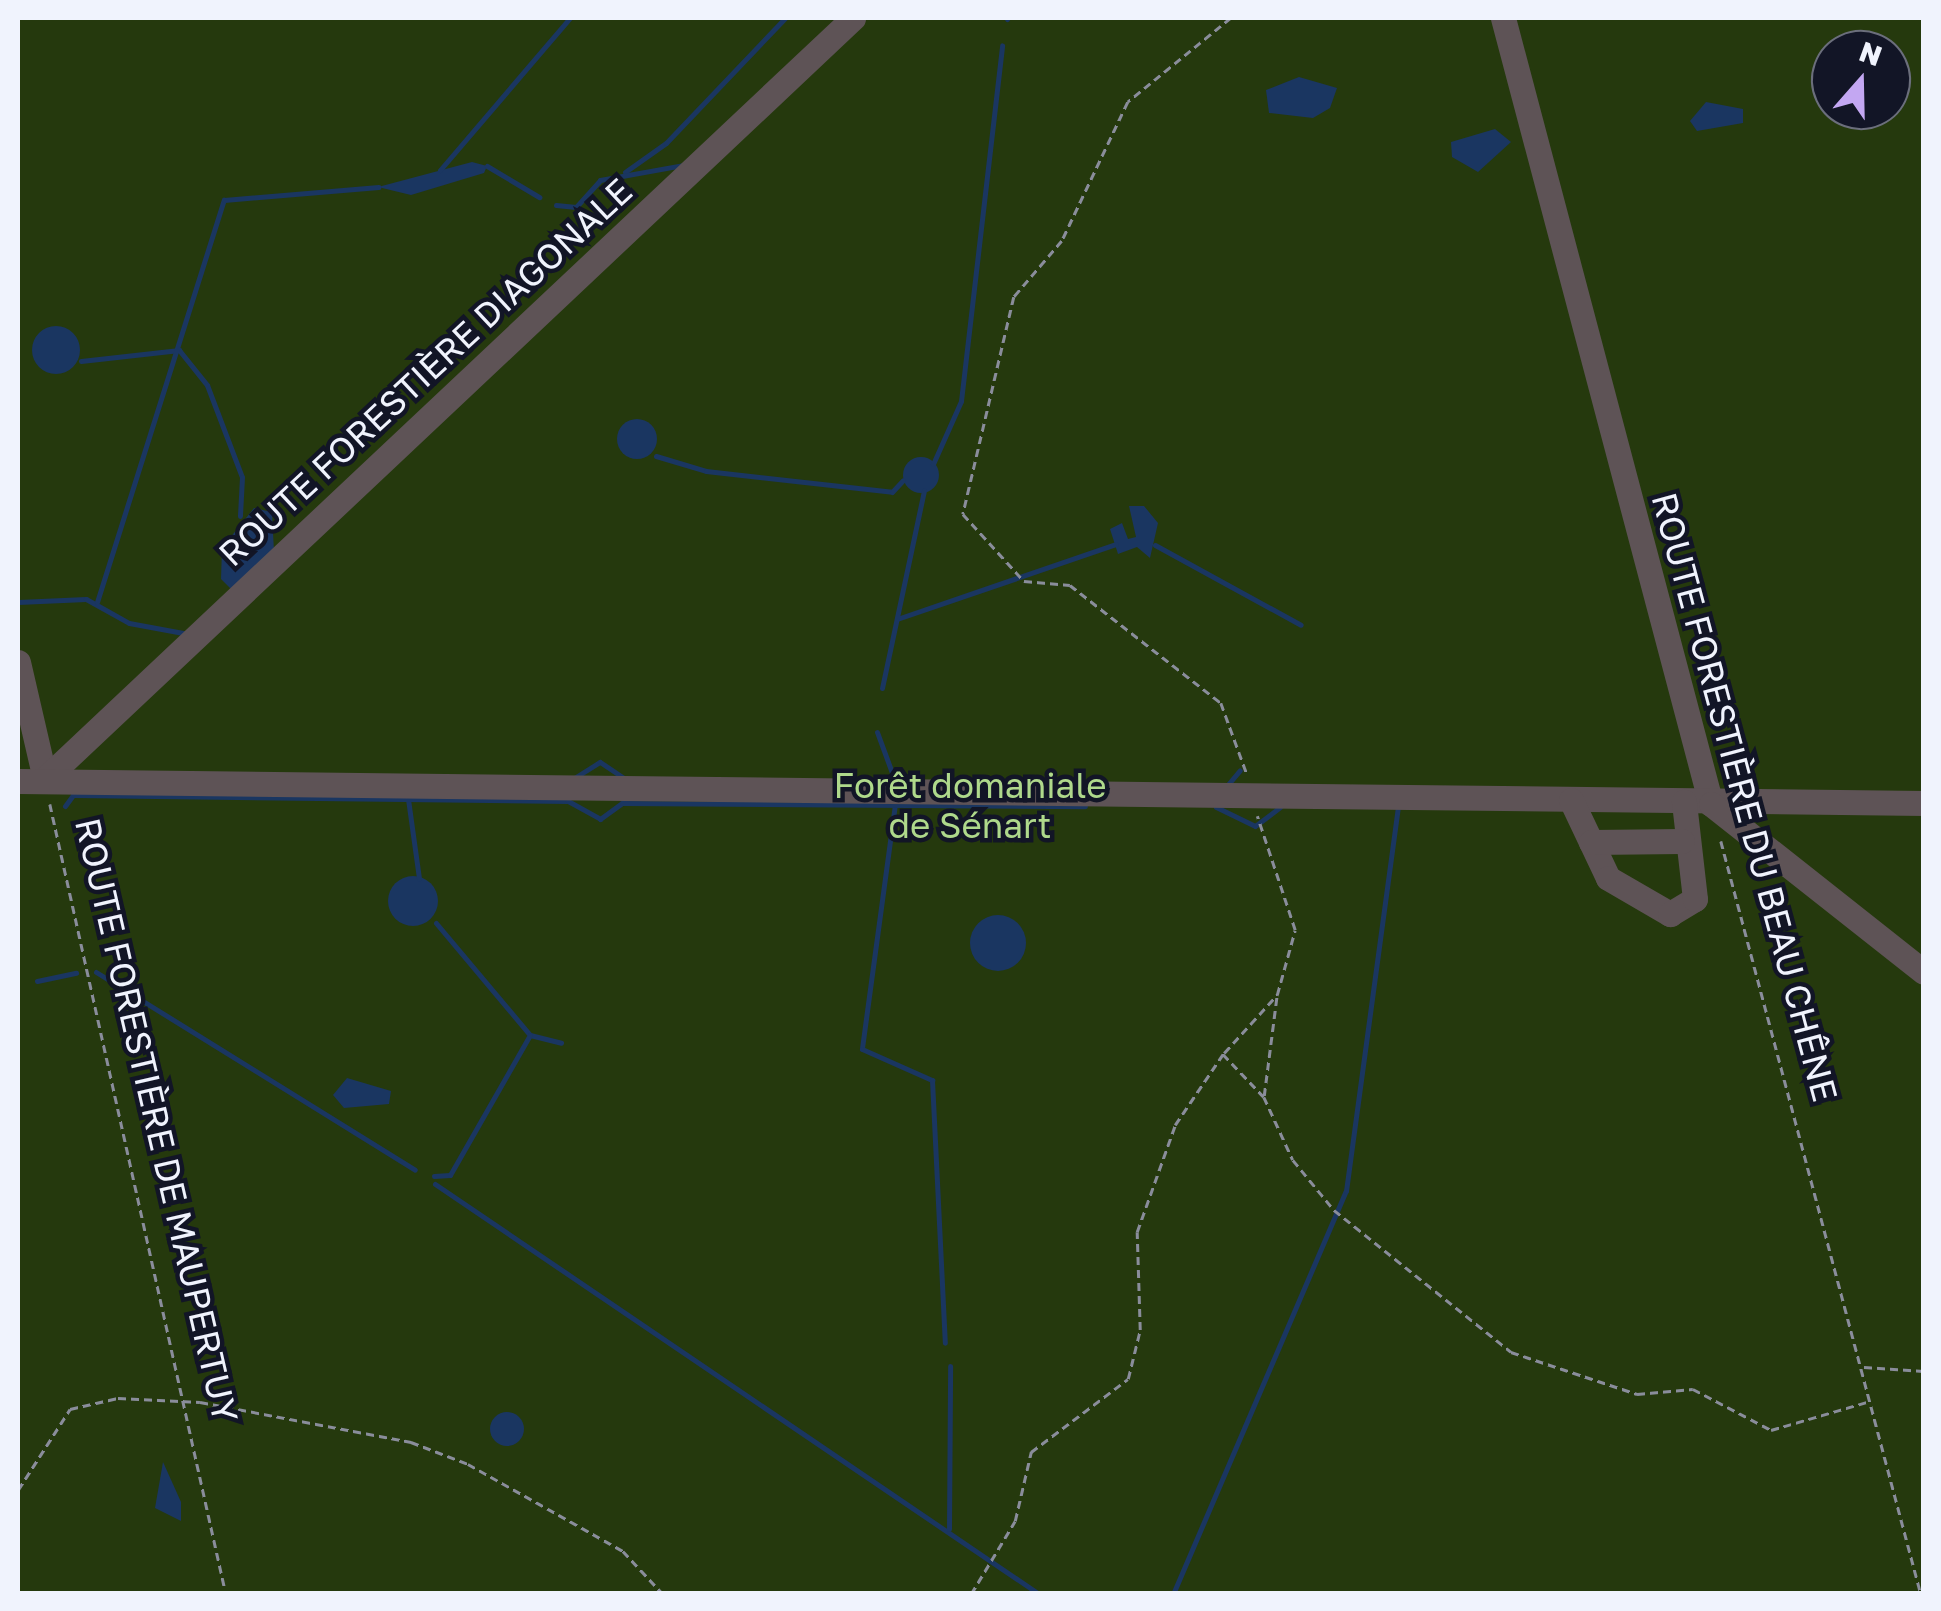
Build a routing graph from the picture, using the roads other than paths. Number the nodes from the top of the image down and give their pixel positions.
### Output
1 (853, 18) edge
2 (1503, 18) edge
3 (18, 662) edge
4 (45, 779) junction
5 (18, 781) edge
6 (1571, 800) junction
7 (1684, 802) junction
8 (1924, 802) edge
9 (1711, 804) junction
10 (1682, 841) junction
11 (1591, 842) junction
12 (1924, 972) edge

1 - 4 street, ROUTE FORESTIÈRE DIAGONALE
2 - 9 street, ROUTE FORESTIÈRE DU BEAU CHÊNE
3 - 4 street, ROUTE FORESTIÈRE DE MAUPERTUY
4 - 5 street
4 - 6 street
6 - 7 street
6 - 11 street
7 - 9 street
7 - 10 street
8 - 9 street
9 - 12 street
10 - 11 street
10 - 11 street

